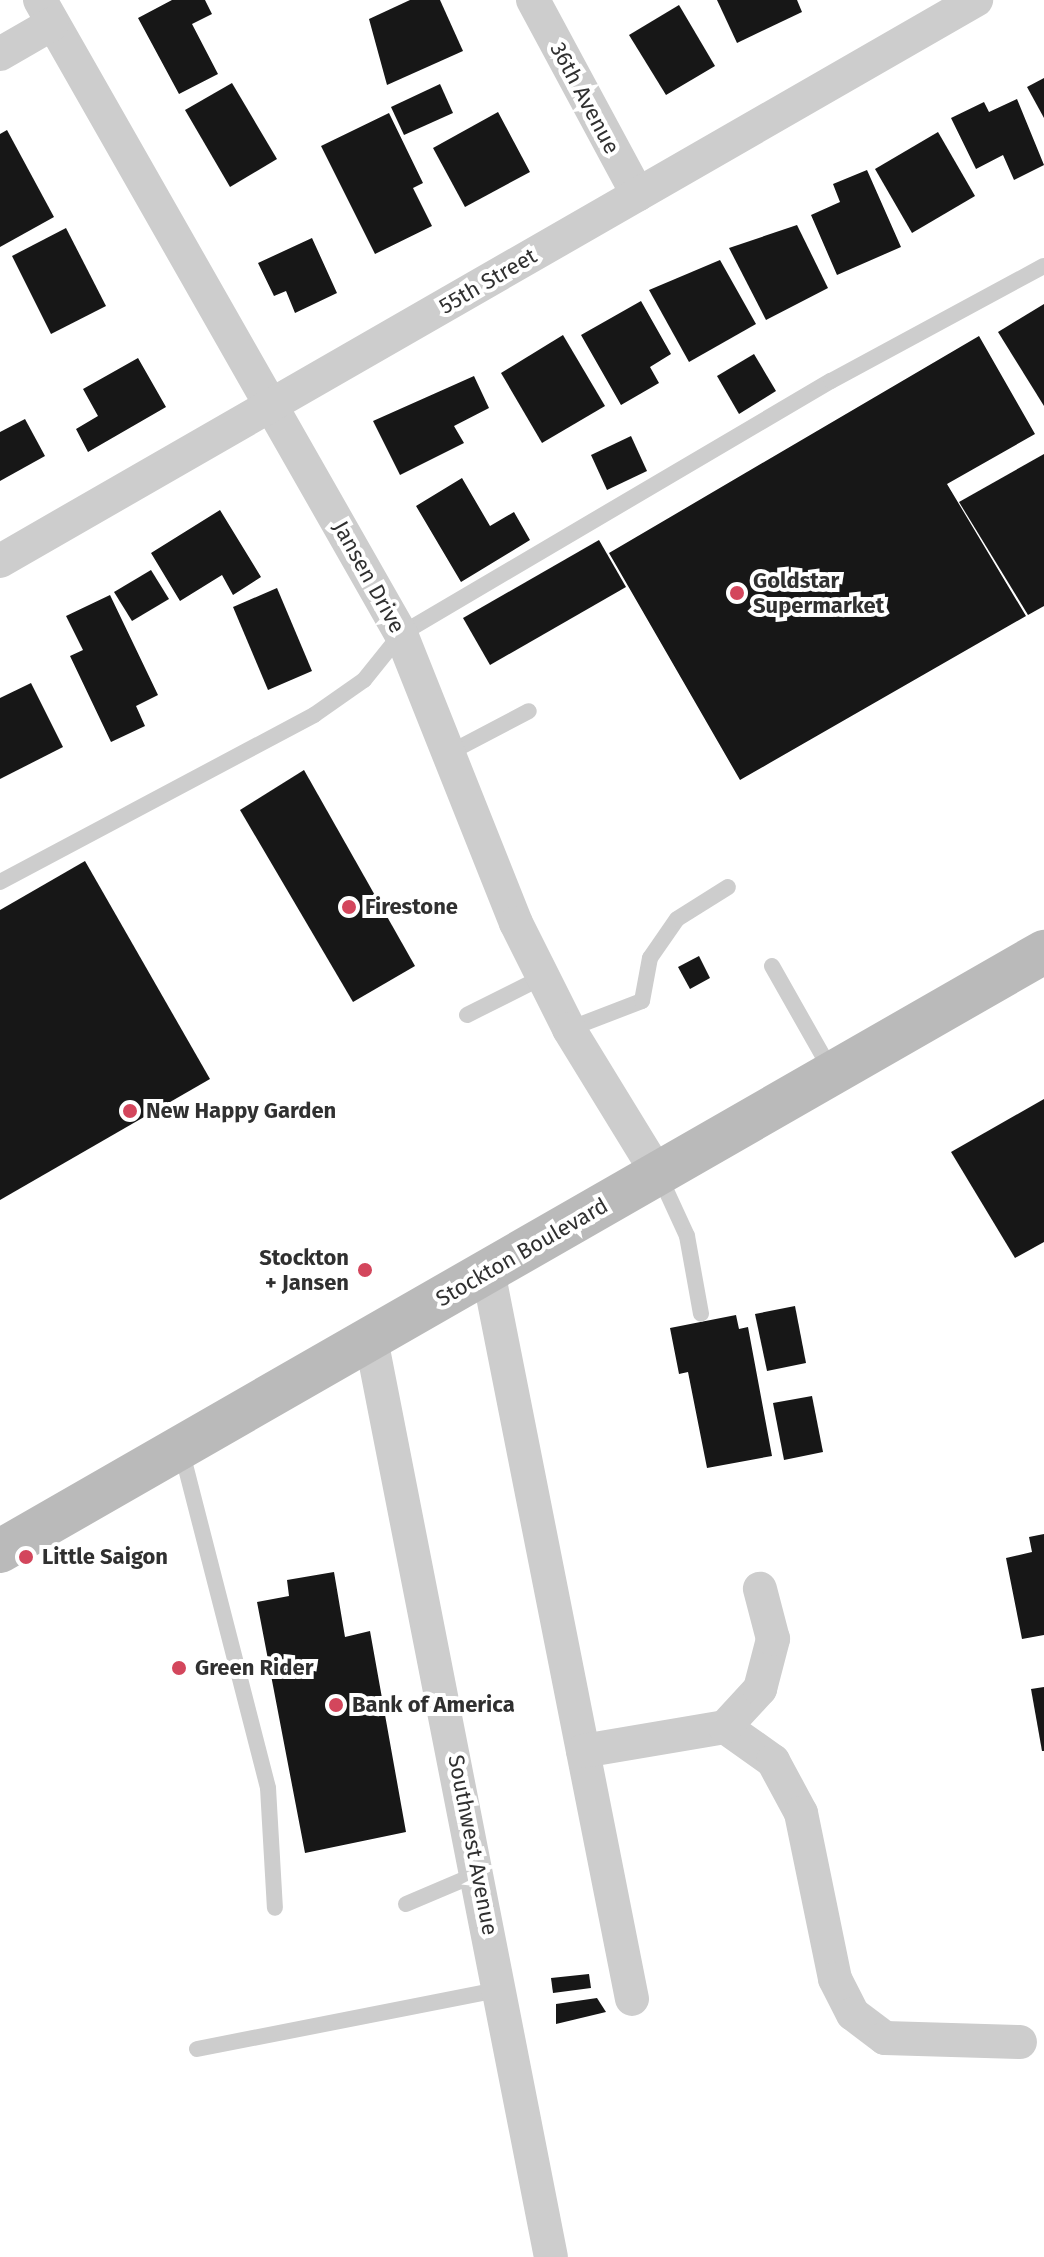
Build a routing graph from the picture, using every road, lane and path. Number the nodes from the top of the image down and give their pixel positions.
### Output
1 (533, 0) edge
2 (976, 0) edge
3 (46, 12) edge
4 (0, 54) edge
5 (638, 195) junction
6 (1044, 266) edge
7 (271, 406) junction
8 (0, 561) edge
9 (401, 634) junction
10 (529, 711) dead end
11 (449, 753) junction
12 (0, 882) edge
13 (728, 887) dead end
14 (1044, 952) edge
15 (772, 966) dead end
16 (543, 977) junction
17 (467, 1015) dead end
18 (569, 1029) junction
19 (833, 1073) junction
20 (658, 1174) junction
21 (488, 1271) junction
22 (701, 1314) dead end
23 (371, 1339) junction
24 (181, 1447) junction
25 (0, 1551) edge
26 (760, 1589) dead end
27 (725, 1727) junction
28 (583, 1751) junction
29 (480, 1872) junction
30 (406, 1904) dead end
31 (275, 1908) dead end
32 (499, 1990) junction
33 (632, 1999) dead end
34 (1020, 2042) dead end
35 (197, 2049) dead end
36 (551, 2257) edge

1 - 5 street, 36th Avenue
2 - 5 street, 55th Street
3 - 4 street
3 - 7 street, Jansen Drive
5 - 7 street, 55th Street
6 - 9 lane
7 - 8 street, 55th Street
7 - 9 street, Jansen Drive
9 - 11 street, Jansen Drive
9 - 12 lane
10 - 11 lane
11 - 16 street, Jansen Drive
13 - 18 lane
14 - 19 main road, Stockton Boulevard
15 - 19 lane
16 - 17 lane
16 - 18 street, Jansen Drive
18 - 20 street, Jansen Drive
19 - 20 main road, Stockton Boulevard
20 - 21 main road, Stockton Boulevard
20 - 22 lane
21 - 23 main road, Stockton Boulevard
21 - 28 street
23 - 24 main road, Stockton Boulevard
23 - 29 street, Southwest Avenue
24 - 25 main road, Stockton Boulevard
24 - 31 lane
26 - 27 street
27 - 28 street
27 - 34 street
28 - 33 street
29 - 30 lane
29 - 32 street, Southwest Avenue
32 - 35 lane
32 - 36 street, Southwest Avenue

